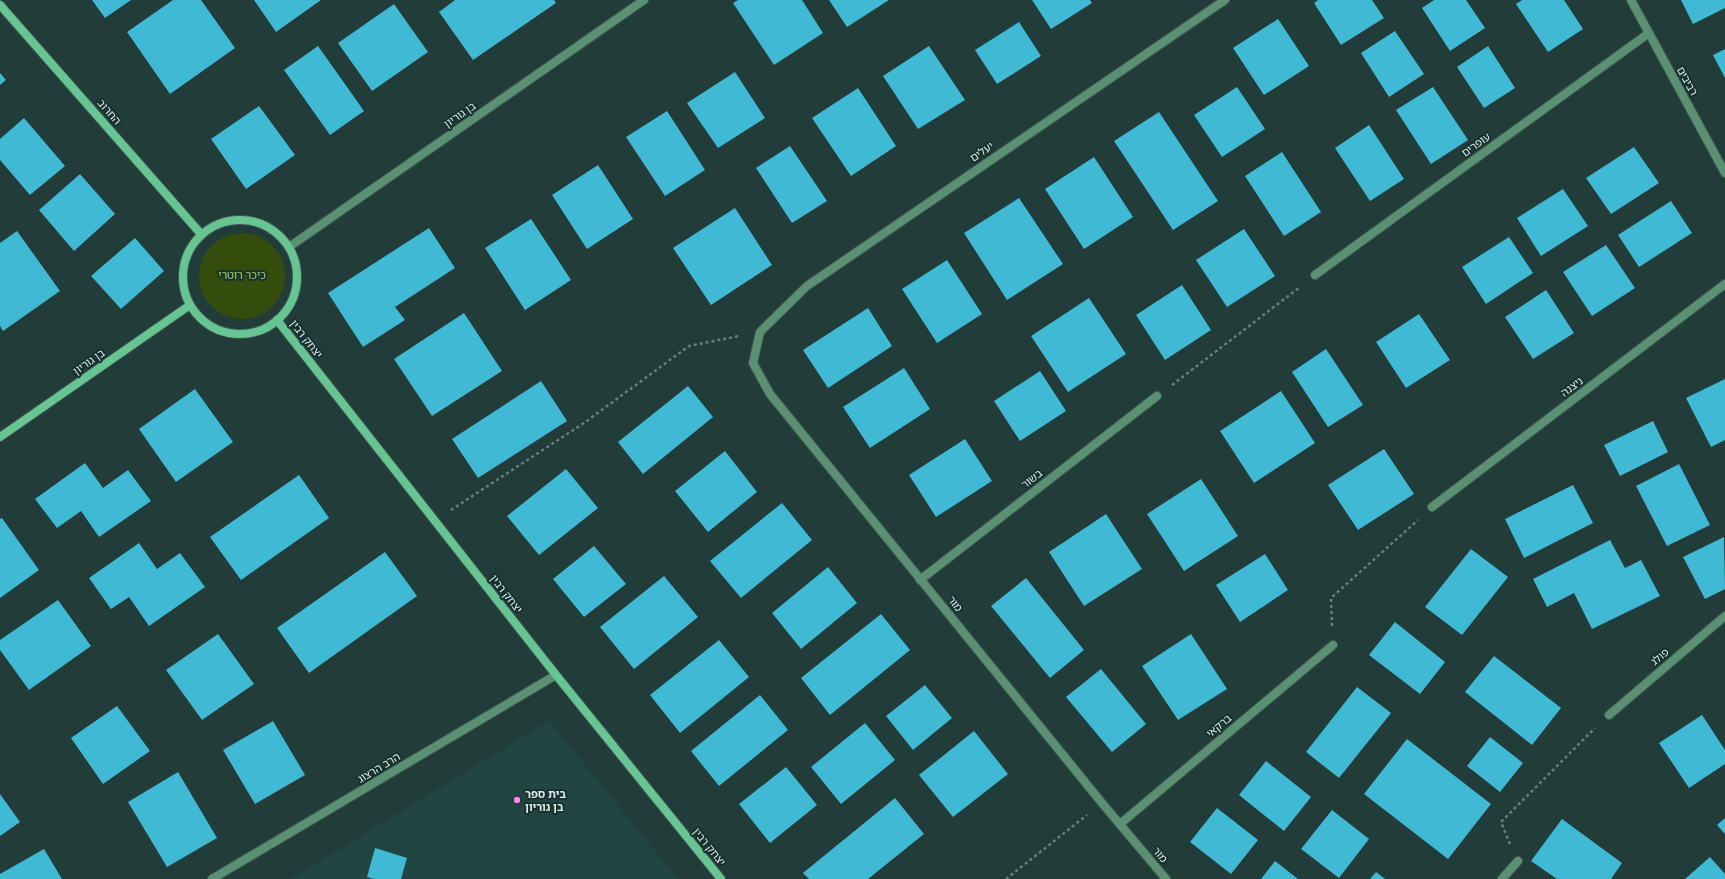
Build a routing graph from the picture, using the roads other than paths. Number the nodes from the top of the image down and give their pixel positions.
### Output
1 (644, 0) edge
2 (1225, 0) edge
3 (1631, 0) edge
4 (0, 5) edge
5 (1649, 33) junction
6 (1725, 173) edge
7 (201, 234) junction
8 (289, 247) junction
9 (1315, 276) road end
10 (1725, 284) edge
11 (190, 305) junction
12 (277, 320) junction
13 (760, 332) joint
14 (1157, 396) road end
15 (0, 437) edge
16 (1432, 507) road end
17 (920, 580) junction
18 (1725, 616) edge
19 (1333, 645) road end
20 (556, 676) junction
21 (1609, 715) road end
22 (1120, 824) junction
23 (1518, 860) road end
24 (212, 879) edge
25 (721, 879) edge
26 (1166, 879) edge
27 (1502, 879) edge

1 - 8 street, בן גוריון
2 - 13 street, יעלים
3 - 5 street, רביבים
4 - 7 street, החרוב
5 - 6 street, רביבים
5 - 9 street, עופרים
7 - 8 street
7 - 11 street
8 - 12 street
10 - 16 street, ניצנה
11 - 12 street
11 - 15 street, בן גוריון
12 - 20 street, יצחק רבין
13 - 17 street, מור
14 - 17 street, בשור
17 - 22 street, מור
18 - 21 street, פולג
19 - 22 street, ברקאי
20 - 24 street, הרב הרצוג
20 - 25 street, יצחק רבין
22 - 26 street, מור
23 - 27 street

